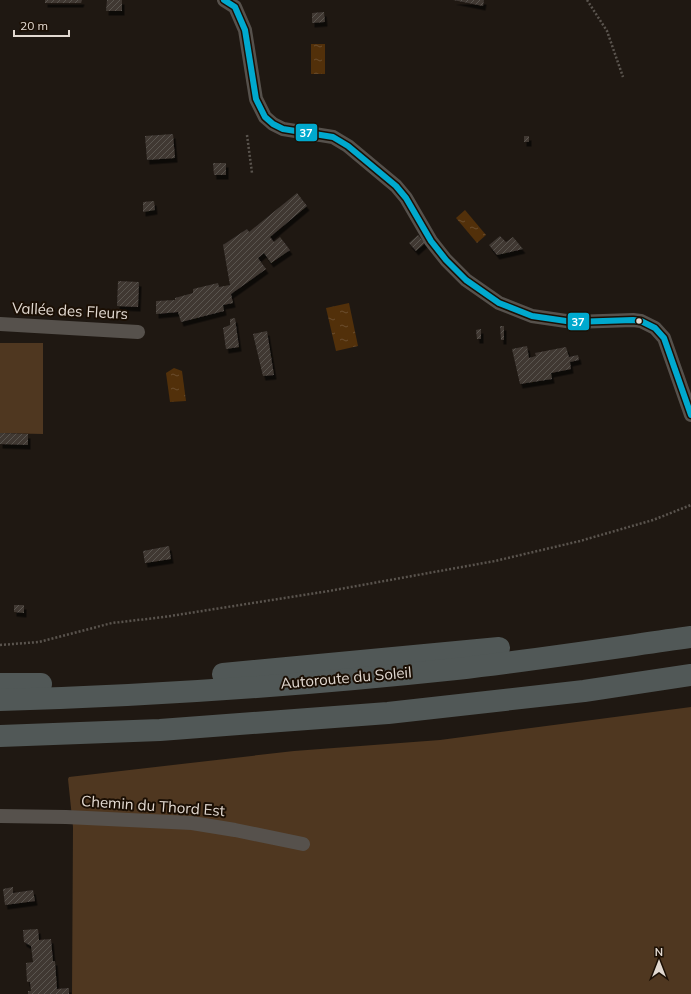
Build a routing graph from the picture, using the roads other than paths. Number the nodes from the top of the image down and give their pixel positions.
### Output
1 (224, 0) edge
2 (0, 324) edge
3 (138, 332) dead end
4 (691, 415) edge
5 (691, 624) edge
6 (691, 636) edge
7 (691, 675) edge
8 (0, 684) edge
9 (0, 700) edge
10 (0, 736) edge
11 (0, 816) edge
12 (303, 844) dead end

1 - 4 street
2 - 3 street, Vallée des Fleurs
5 - 8 highway
6 - 9 highway, Autoroute du Soleil
7 - 10 highway
11 - 12 street, Chemin du Thord Est

